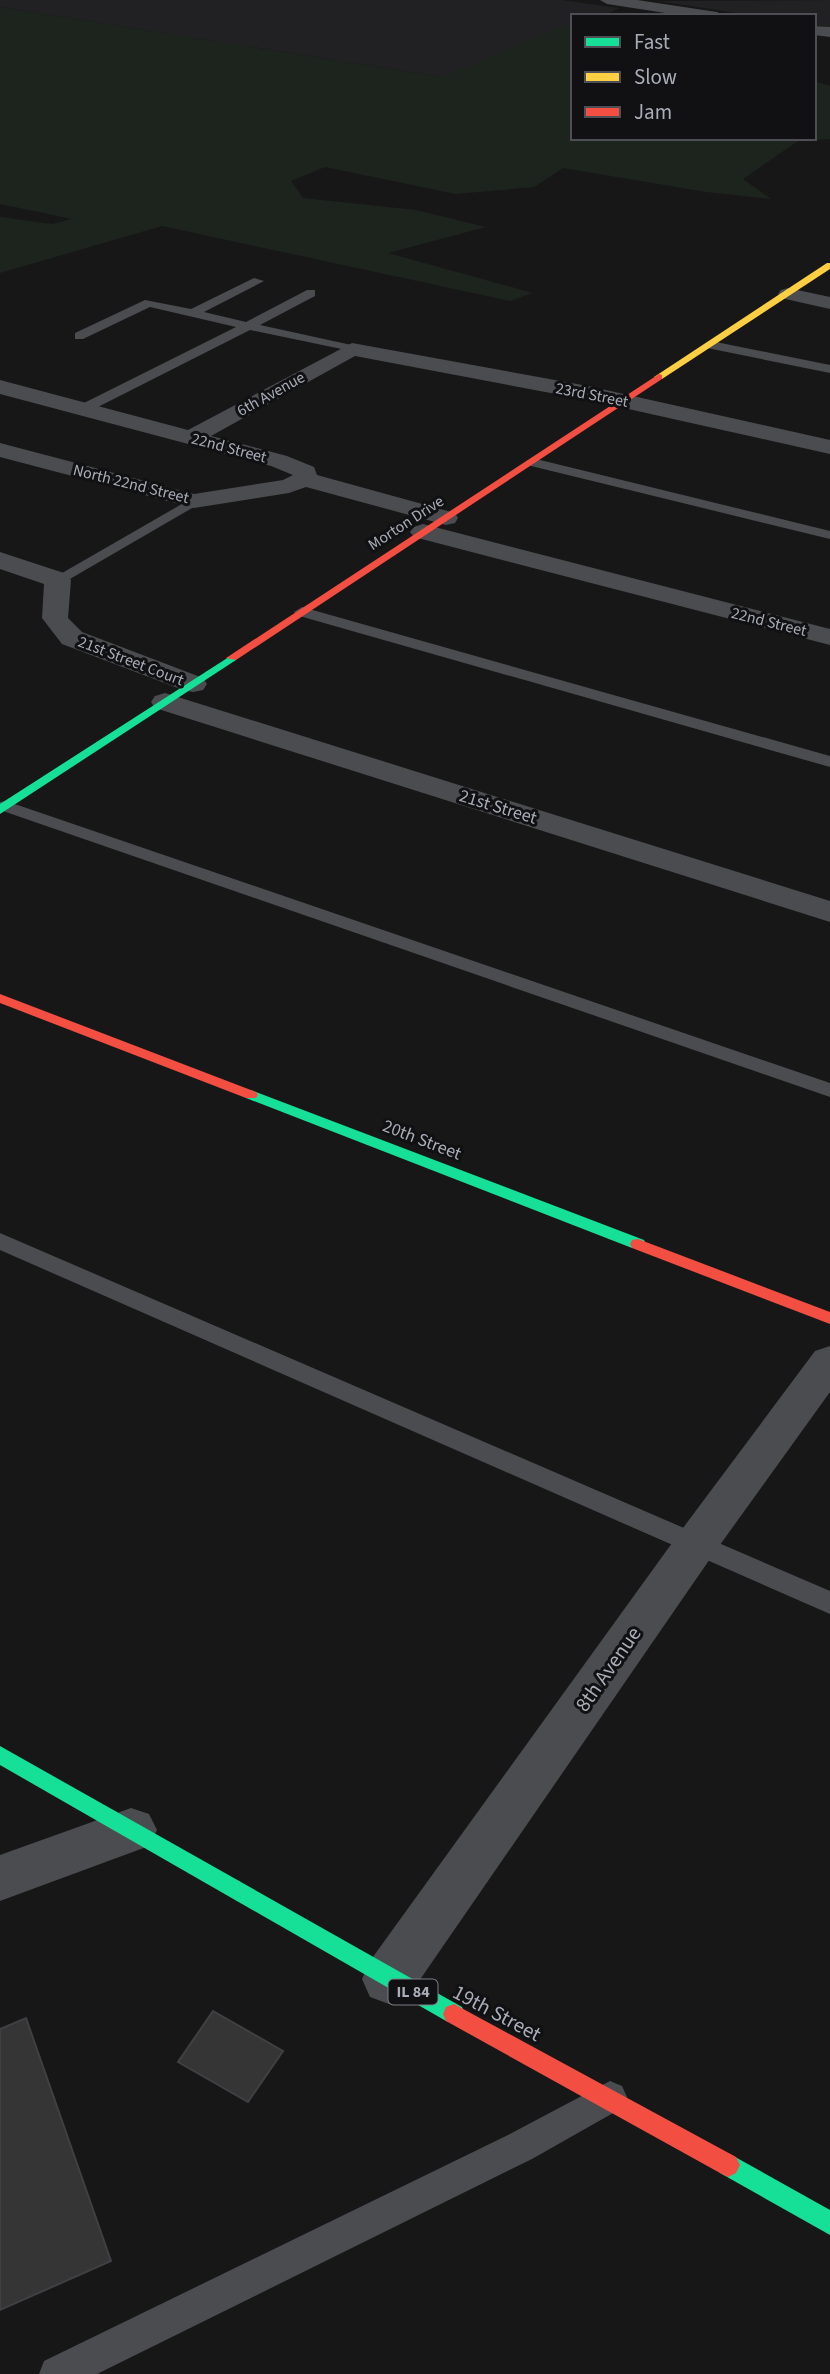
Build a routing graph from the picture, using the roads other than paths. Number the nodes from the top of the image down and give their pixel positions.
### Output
1 (607, 0) edge
2 (703, 14) edge
3 (830, 265) edge
4 (258, 281) dead end
5 (311, 293) dead end
6 (788, 295) junction
7 (830, 303) edge
8 (192, 313) junction
9 (248, 326) junction
10 (79, 336) dead end
11 (711, 345) junction
12 (352, 349) junction
13 (830, 369) edge
14 (0, 387) edge
15 (624, 401) junction
16 (83, 410) junction
17 (190, 438) junction
18 (830, 447) edge
19 (0, 450) edge
20 (532, 463) junction
21 (304, 480) junction
22 (194, 501) junction
23 (446, 518) junction
24 (422, 532) junction
25 (830, 535) edge
26 (0, 560) edge
27 (58, 580) junction
28 (302, 612) junction
29 (830, 638) edge
30 (193, 684) junction
31 (165, 702) junction
32 (830, 762) edge
33 (3, 808) edge
34 (830, 912) edge
35 (0, 998) edge
36 (830, 1090) edge
37 (0, 1241) edge
38 (830, 1318) edge
39 (830, 1361) edge
40 (696, 1544) junction
41 (830, 1603) edge
42 (0, 1755) edge
43 (131, 1830) junction
44 (0, 1878) edge
45 (389, 1979) junction
46 (610, 2098) junction
47 (830, 2223) edge
48 (57, 2374) edge

1 - 2 street
3 - 6 street, Morton Drive
4 - 8 lane
5 - 9 lane
6 - 7 street
6 - 11 street, Morton Drive
8 - 9 lane
8 - 10 lane
9 - 12 lane
9 - 16 lane
11 - 13 lane
11 - 15 street, Morton Drive
12 - 15 street, 23rd Street
12 - 17 street, 6th Avenue
14 - 16 street, 22nd Street
15 - 18 street, 23rd Street
15 - 20 street, Morton Drive
16 - 17 street, 22nd Street
17 - 21 street, 22nd Street
19 - 22 street, North 22nd Street
20 - 23 street, Morton Drive
20 - 25 lane
21 - 22 street, North 22nd Street
21 - 23 street, 22nd Street
22 - 27 lane
23 - 24 street, Morton Drive
24 - 28 street, Morton Drive
24 - 29 street, 22nd Street
26 - 27 street
27 - 30 street, 21st Street Court
28 - 30 street, Morton Drive
28 - 32 lane
30 - 31 street, Morton Drive
31 - 33 street, Morton Drive
31 - 34 street, 21st Street
33 - 36 lane
35 - 38 street, 20th Street
37 - 40 lane
39 - 40 street, 8th Avenue
40 - 41 lane
40 - 45 street, 8th Avenue
42 - 43 street, 19th Street / IL 84
43 - 44 street
43 - 45 street, 19th Street / IL 84
45 - 46 street, 19th Street / IL 84
46 - 47 street, 19th Street / IL 84
46 - 48 lane

